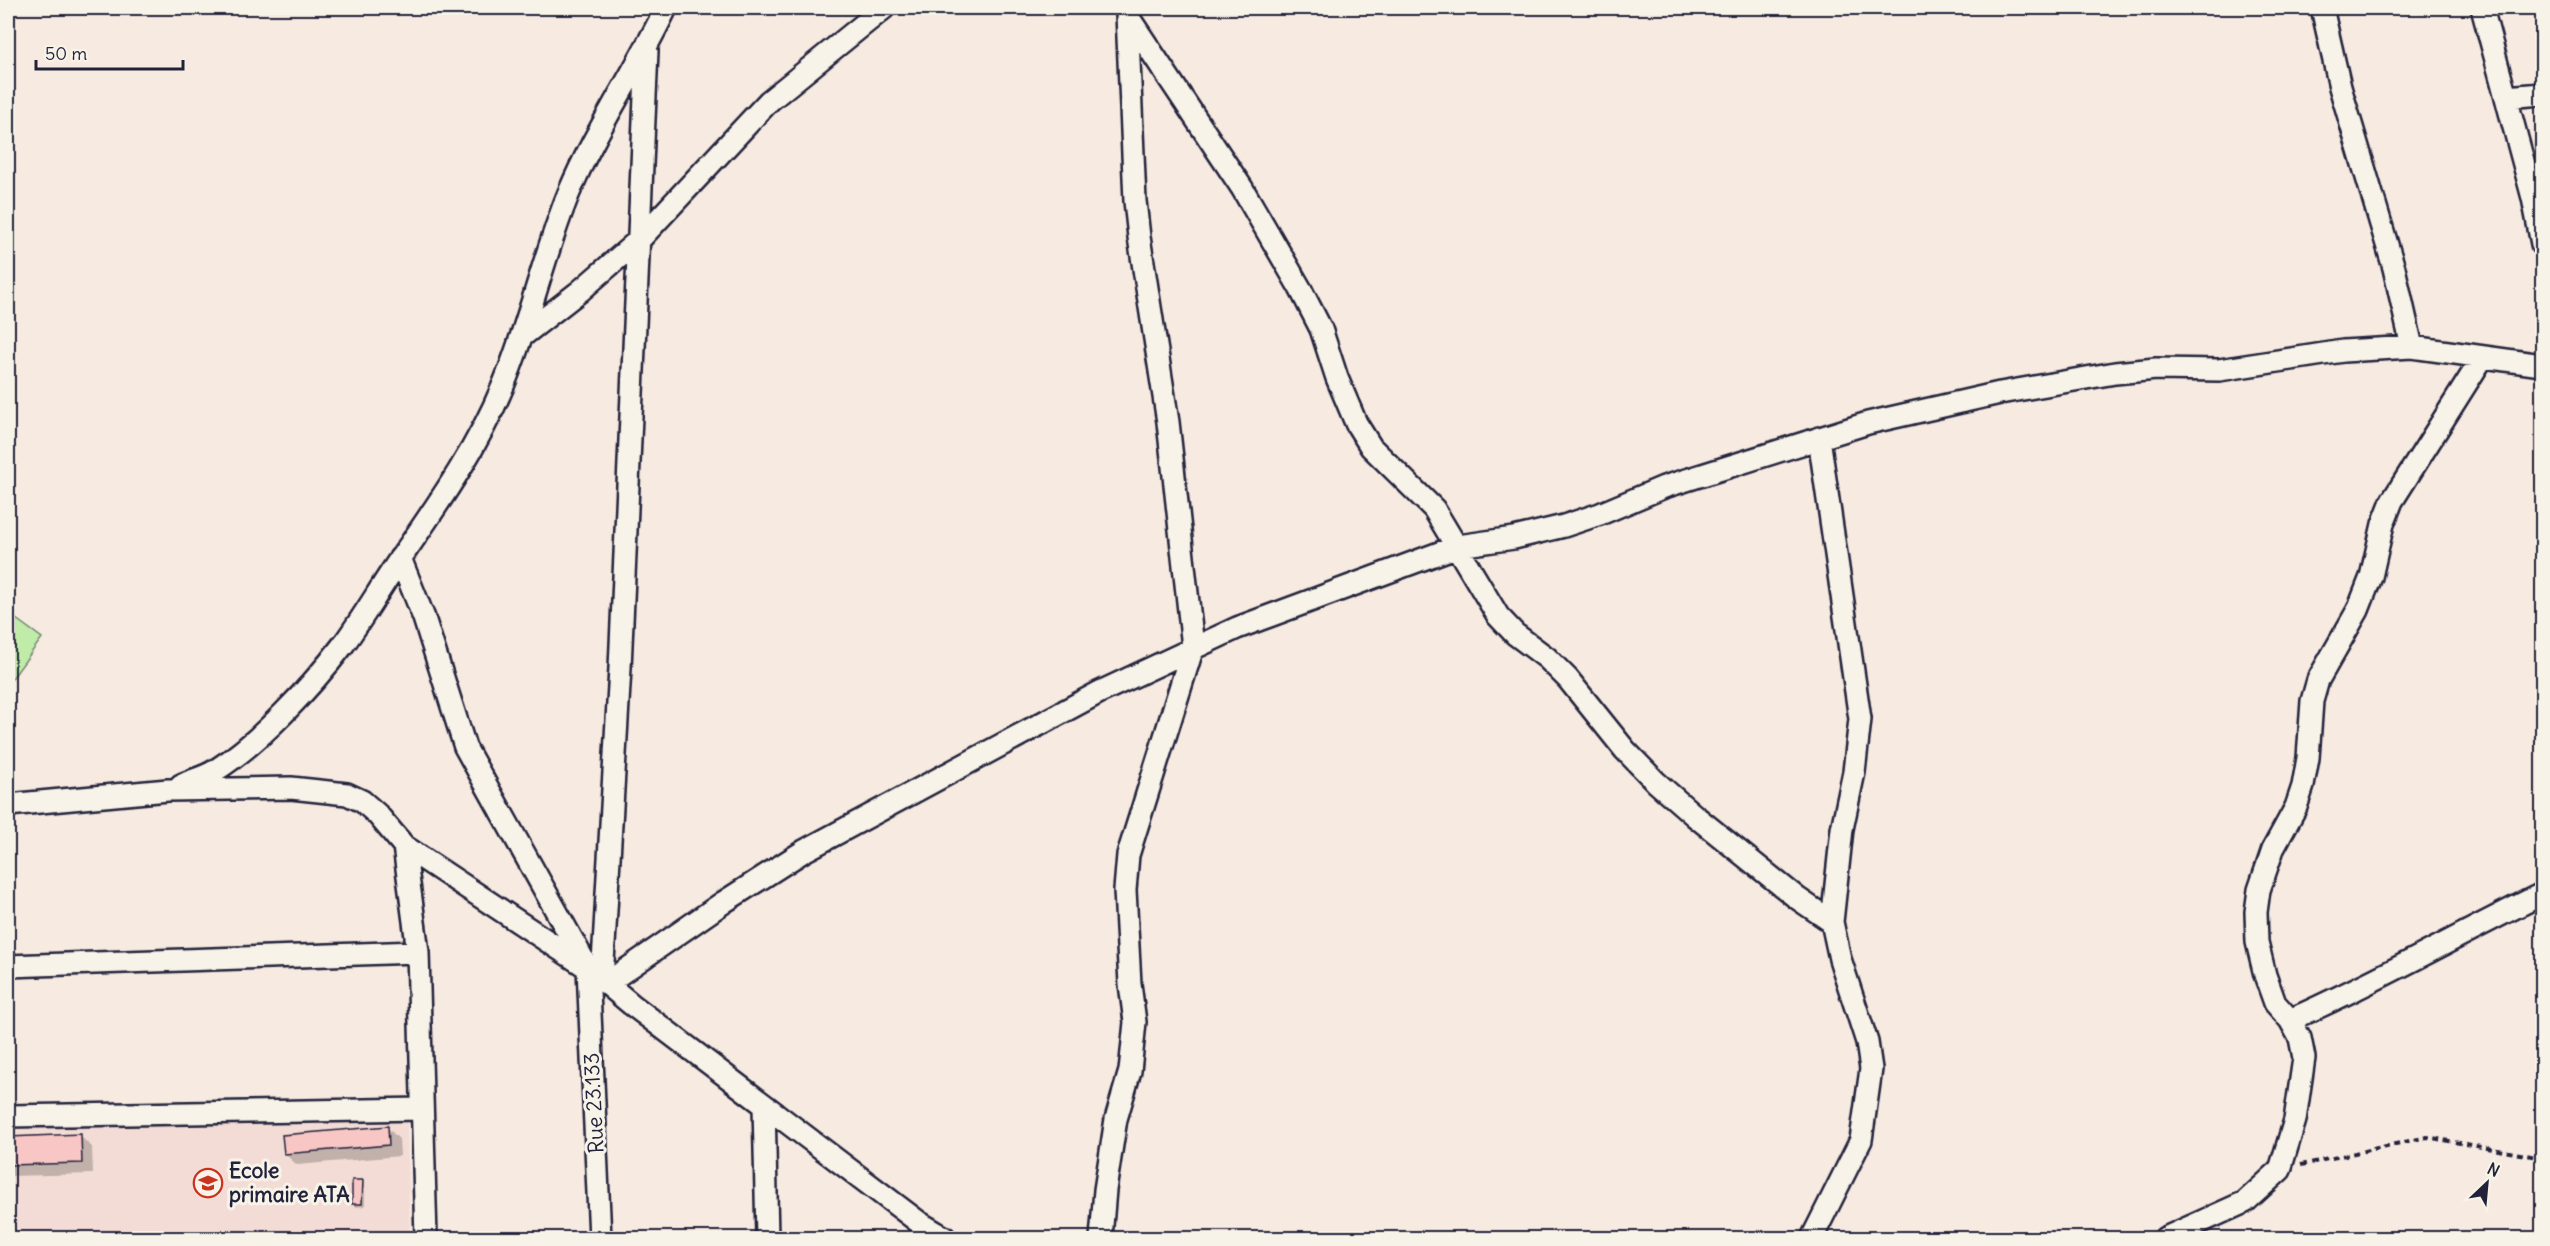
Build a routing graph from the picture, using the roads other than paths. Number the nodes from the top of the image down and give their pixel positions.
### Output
1 (666, 8) edge
2 (884, 8) edge
3 (2322, 8) edge
4 (2482, 8) edge
5 (1125, 11) edge
6 (647, 47) junction
7 (2542, 94) edge
8 (2506, 97) junction
9 (2538, 199) edge
10 (640, 238) junction
11 (2542, 244) edge
12 (521, 337) junction
13 (2412, 347) junction
14 (2483, 357) junction
15 (2542, 365) edge
16 (1819, 438) junction
17 (1458, 546) junction
18 (400, 558) junction
19 (1193, 647) junction
20 (168, 790) junction
21 (8, 805) edge
22 (404, 846) junction
23 (2542, 894) edge
24 (1832, 922) junction
25 (418, 952) junction
26 (8, 966) edge
27 (599, 977) junction
28 (2290, 1020) junction
29 (764, 1105) junction
30 (422, 1109) junction
31 (8, 1116) edge
32 (920, 1231) edge
33 (426, 1239) edge
34 (600, 1239) edge
35 (767, 1239) edge
36 (945, 1239) edge
37 (1101, 1239) edge
38 (1812, 1239) edge
39 (2165, 1239) edge

1 - 6 street
2 - 10 street
3 - 13 street
4 - 8 street
5 - 17 street
5 - 19 street
6 - 10 street, Rue 23.133
6 - 12 street
7 - 8 street
8 - 9 street
9 - 11 street
10 - 12 street
10 - 27 street, Rue 23.133
12 - 18 street
13 - 14 street
13 - 16 street
14 - 15 street
14 - 28 street
16 - 17 street
16 - 24 street
17 - 19 street
17 - 24 street
18 - 20 street
18 - 27 street
19 - 27 street
19 - 37 street
20 - 21 street
20 - 22 street
22 - 25 street
22 - 27 street
23 - 28 street
24 - 38 street
25 - 26 street
25 - 30 street
27 - 29 street
27 - 34 street, Rue 23.133
28 - 39 street
29 - 32 street
29 - 35 street
30 - 31 street
30 - 33 street
32 - 36 street

